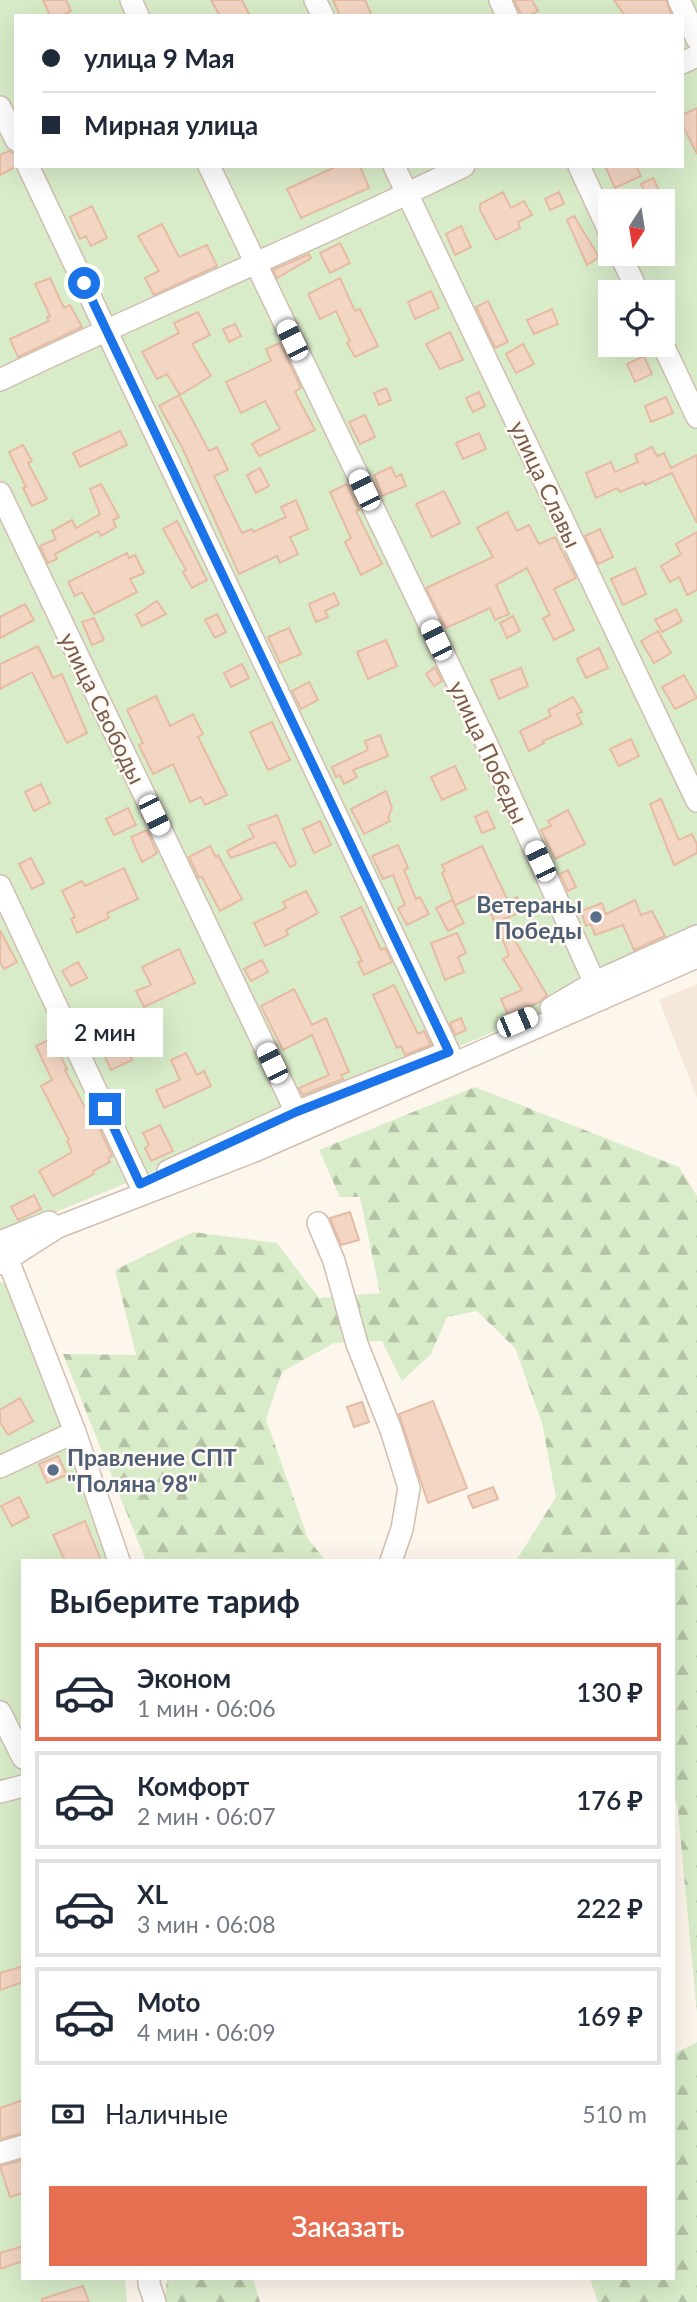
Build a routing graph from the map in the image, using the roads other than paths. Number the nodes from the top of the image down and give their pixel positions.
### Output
1 (679, 0) edge
2 (697, 39) edge
3 (0, 107) edge
4 (14, 136) edge
5 (29, 168) edge
6 (210, 168) edge
7 (395, 168) edge
8 (460, 168) edge
9 (580, 168) edge
10 (408, 194) junction
11 (598, 206) edge
12 (255, 265) junction
13 (106, 329) junction
14 (669, 357) edge
15 (0, 380) edge
16 (697, 417) edge
17 (0, 493) edge
18 (697, 801) edge
19 (0, 886) edge
20 (697, 936) edge
21 (697, 957) edge
22 (599, 990) junction
23 (449, 1052) junction
24 (296, 1112) junction
25 (140, 1184) junction
26 (318, 1223) dead end
27 (3, 1256) edge
28 (75, 1432) junction
29 (0, 1467) edge
30 (118, 1559) edge
31 (392, 1559) edge
32 (0, 1712) edge
33 (21, 1754) edge
34 (21, 1787) edge
35 (0, 1792) edge
36 (21, 2147) edge
37 (0, 2153) edge
38 (149, 2280) edge
39 (155, 2302) edge

1 - 2 street
3 - 4 street
5 - 13 street
6 - 12 street, улица Победы
7 - 10 street, улица Славы
8 - 10 street
9 - 11 street
10 - 12 street
10 - 18 street, улица Славы
12 - 13 street
12 - 22 street, улица Победы
13 - 15 street
13 - 23 street
14 - 16 street
17 - 24 street, улица Свободы
19 - 25 street
20 - 22 street
21 - 22 street
22 - 23 street
22 - 27 street
23 - 24 street
24 - 25 street
25 - 27 street
26 - 31 street
27 - 28 street
28 - 29 street
28 - 30 street
32 - 33 street
34 - 35 street
36 - 37 street
38 - 39 street

